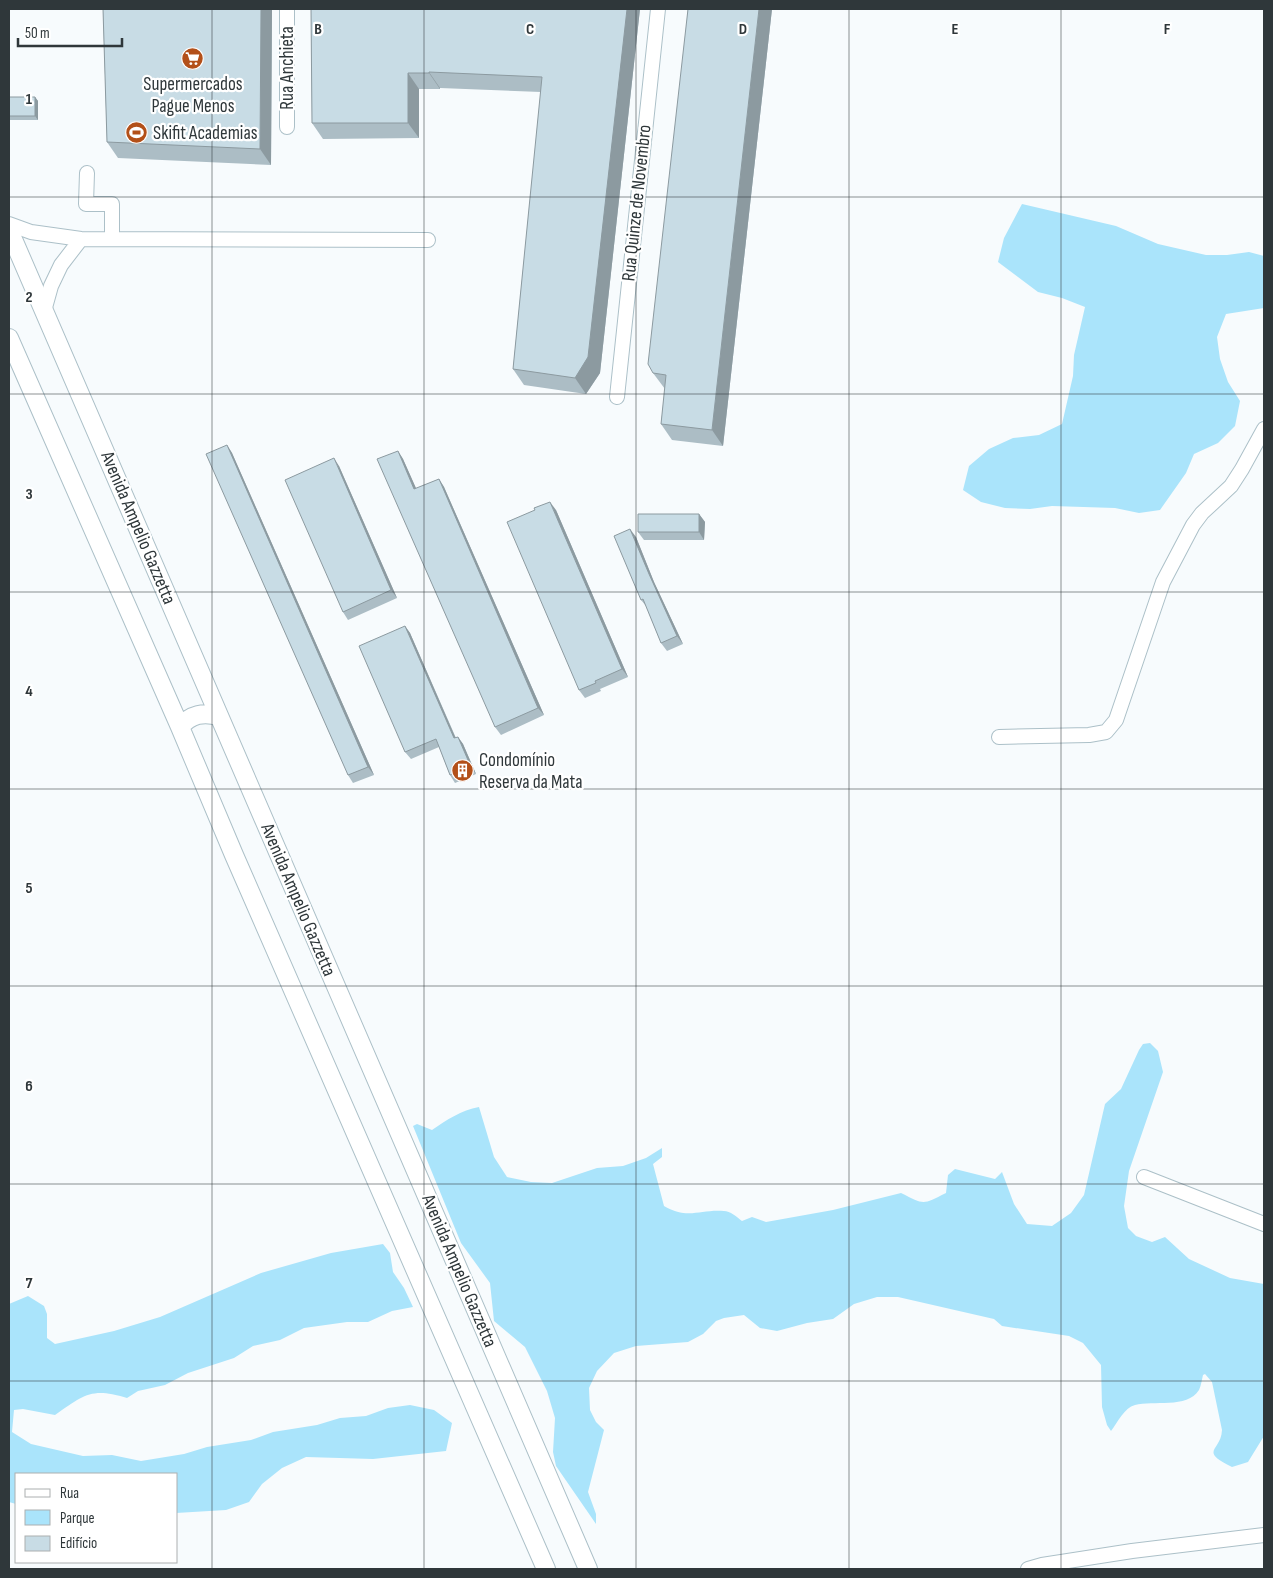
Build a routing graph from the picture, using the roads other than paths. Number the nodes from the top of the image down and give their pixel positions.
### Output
1 (287, 9) edge
2 (658, 9) edge
3 (287, 127) dead end
4 (87, 173) dead end
5 (9, 224) edge
6 (9, 230) edge
7 (81, 239) junction
8 (112, 239) junction
9 (428, 240) dead end
10 (44, 311) junction
11 (9, 338) edge
12 (617, 397) dead end
13 (1264, 429) edge
14 (219, 716) junction
15 (180, 727) junction
16 (998, 737) dead end
17 (1144, 1177) dead end
18 (1264, 1224) edge
19 (1264, 1535) edge
20 (546, 1569) edge
21 (588, 1569) edge
22 (1028, 1569) edge

1 - 3 street, Rua Anchieta
2 - 12 street, Rua Quinze de Novembro
4 - 8 street
5 - 7 street
6 - 10 main road, Avenida Ampelio Gazzetta
7 - 8 street
7 - 10 street
8 - 9 street
10 - 14 main road, Avenida Ampelio Gazzetta
11 - 15 main road, Avenida Ampelio Gazzetta
13 - 16 street
14 - 15 main road
14 - 21 main road, Avenida Ampelio Gazzetta
15 - 20 main road, Avenida Ampelio Gazzetta
17 - 18 street
19 - 22 street

